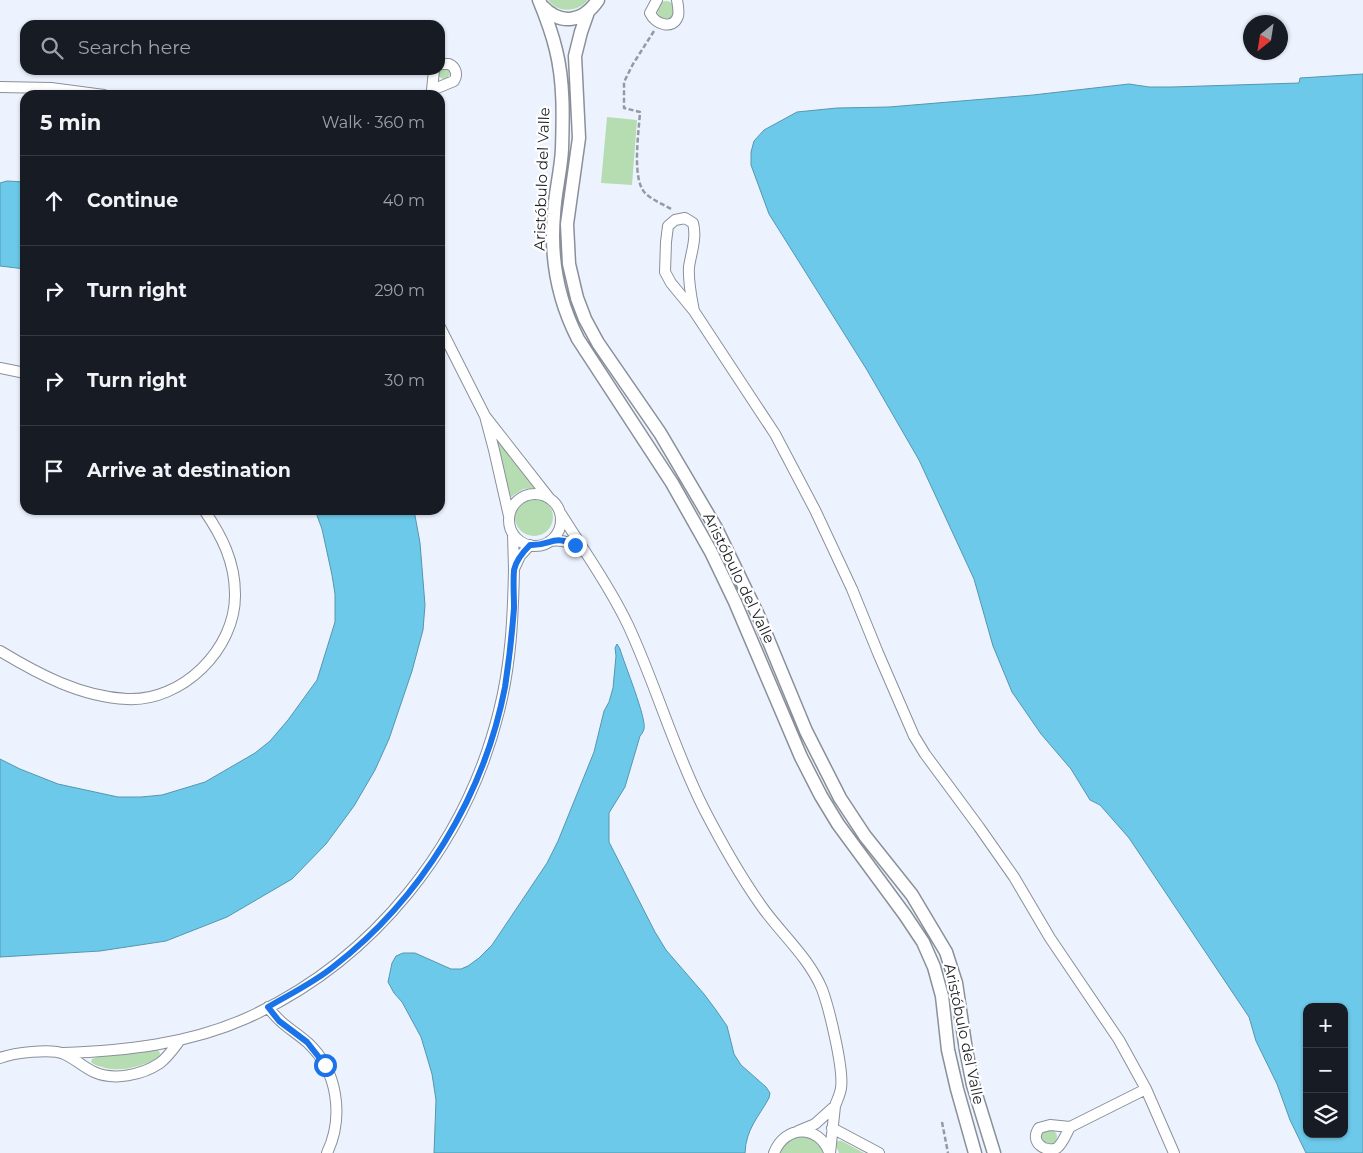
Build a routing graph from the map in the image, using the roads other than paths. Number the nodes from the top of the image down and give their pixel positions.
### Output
1 (598, 0) edge
2 (657, 0) edge
3 (677, 0) edge
4 (540, 2) edge
5 (588, 12) junction
6 (445, 63) edge
7 (433, 75) edge
8 (0, 87) edge
9 (66, 90) edge
10 (430, 90) edge
11 (435, 90) edge
12 (694, 311) junction
13 (445, 337) edge
14 (0, 368) edge
15 (20, 372) edge
16 (485, 416) junction
17 (550, 499) junction
18 (557, 508) junction
19 (208, 515) edge
20 (509, 516) junction
21 (513, 534) junction
22 (550, 541) junction
23 (530, 545) junction
24 (586, 553) junction
25 (514, 569) junction
26 (0, 651) edge
27 (268, 1007) junction
28 (180, 1040) junction
29 (63, 1053) junction
30 (0, 1058) edge
31 (1146, 1089) junction
32 (834, 1106) junction
33 (1070, 1127) dead end
34 (832, 1128) junction
35 (798, 1132) junction
36 (326, 1153) edge
37 (774, 1153) edge
38 (830, 1153) edge
39 (879, 1153) edge
40 (975, 1153) edge
41 (994, 1153) edge
42 (1174, 1153) edge

1 - 5 street
2 - 3 street
4 - 5 street
4 - 40 street, Aristóbulo del Valle
5 - 41 street, Aristóbulo del Valle
6 - 11 street
7 - 10 street
8 - 9 street
12 - 12 street
12 - 31 street
13 - 16 street
14 - 15 street
16 - 17 street
16 - 20 street
17 - 18 street
17 - 20 street
18 - 22 street
18 - 24 street
19 - 26 street
20 - 21 street
21 - 23 street
21 - 25 street
22 - 23 street
22 - 24 street
23 - 25 street
24 - 32 street
25 - 27 street
27 - 28 street
27 - 36 street
28 - 29 street
28 - 29 street
29 - 30 street
31 - 33 street
31 - 42 street
32 - 34 street
32 - 35 street
34 - 38 street
34 - 39 street
35 - 37 street
35 - 38 street

